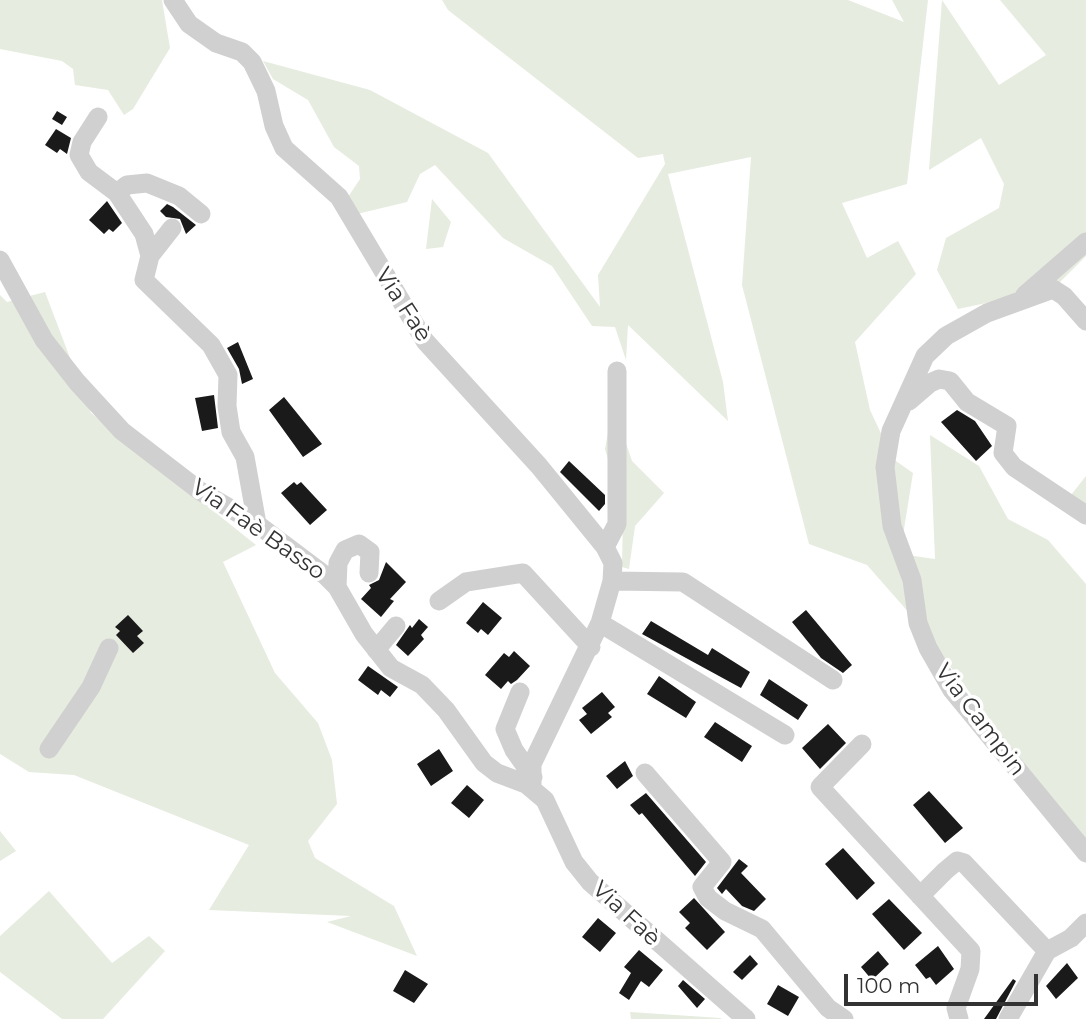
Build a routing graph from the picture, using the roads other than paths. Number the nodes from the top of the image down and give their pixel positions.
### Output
1 (173, 0) edge
2 (98, 117) dead end
3 (117, 193) junction
4 (201, 214) dead end
5 (172, 229) dead end
6 (1086, 242) edge
7 (150, 256) junction
8 (0, 260) edge
9 (1018, 300) junction
10 (1086, 321) edge
11 (617, 371) dead end
12 (904, 405) junction
13 (1086, 515) edge
14 (257, 524) junction
15 (605, 547) junction
16 (369, 573) dead end
17 (612, 581) junction
18 (337, 587) junction
19 (439, 601) dead end
20 (600, 623) junction
21 (396, 626) dead end
22 (591, 647) junction
23 (108, 648) dead end
24 (376, 650) junction
25 (833, 680) dead end
26 (520, 692) dead end
27 (785, 735) dead end
28 (863, 744) dead end
29 (49, 750) dead end
30 (645, 773) dead end
31 (531, 783) junction
32 (1086, 853) edge
33 (920, 896) junction
34 (1086, 923) edge
35 (1047, 951) junction
36 (746, 1019) edge
37 (844, 1019) edge
38 (959, 1019) edge
39 (1008, 1019) edge

1 - 15 street, Via Faè
2 - 3 street
3 - 4 street
3 - 7 street
5 - 7 street
6 - 9 street, Via Campin
7 - 14 street
8 - 14 street, Via Faè Basso
9 - 10 street, Via Campin
9 - 12 street, Via Campin
11 - 15 street
12 - 13 street
12 - 32 street, Via Campin
14 - 18 street, Via Faè Basso
15 - 17 street, Via Faè
16 - 18 street
17 - 20 street, Via Faè
17 - 25 street
18 - 24 street, Via Faè Basso
19 - 22 street
20 - 22 street, Via Faè
20 - 27 street
21 - 24 street
22 - 31 street, Via Faè
23 - 29 street
24 - 31 street, Via Faè Basso
26 - 31 street
28 - 33 street
30 - 37 street
31 - 36 street, Via Faè
33 - 35 street
33 - 38 street
34 - 35 street
35 - 39 street

